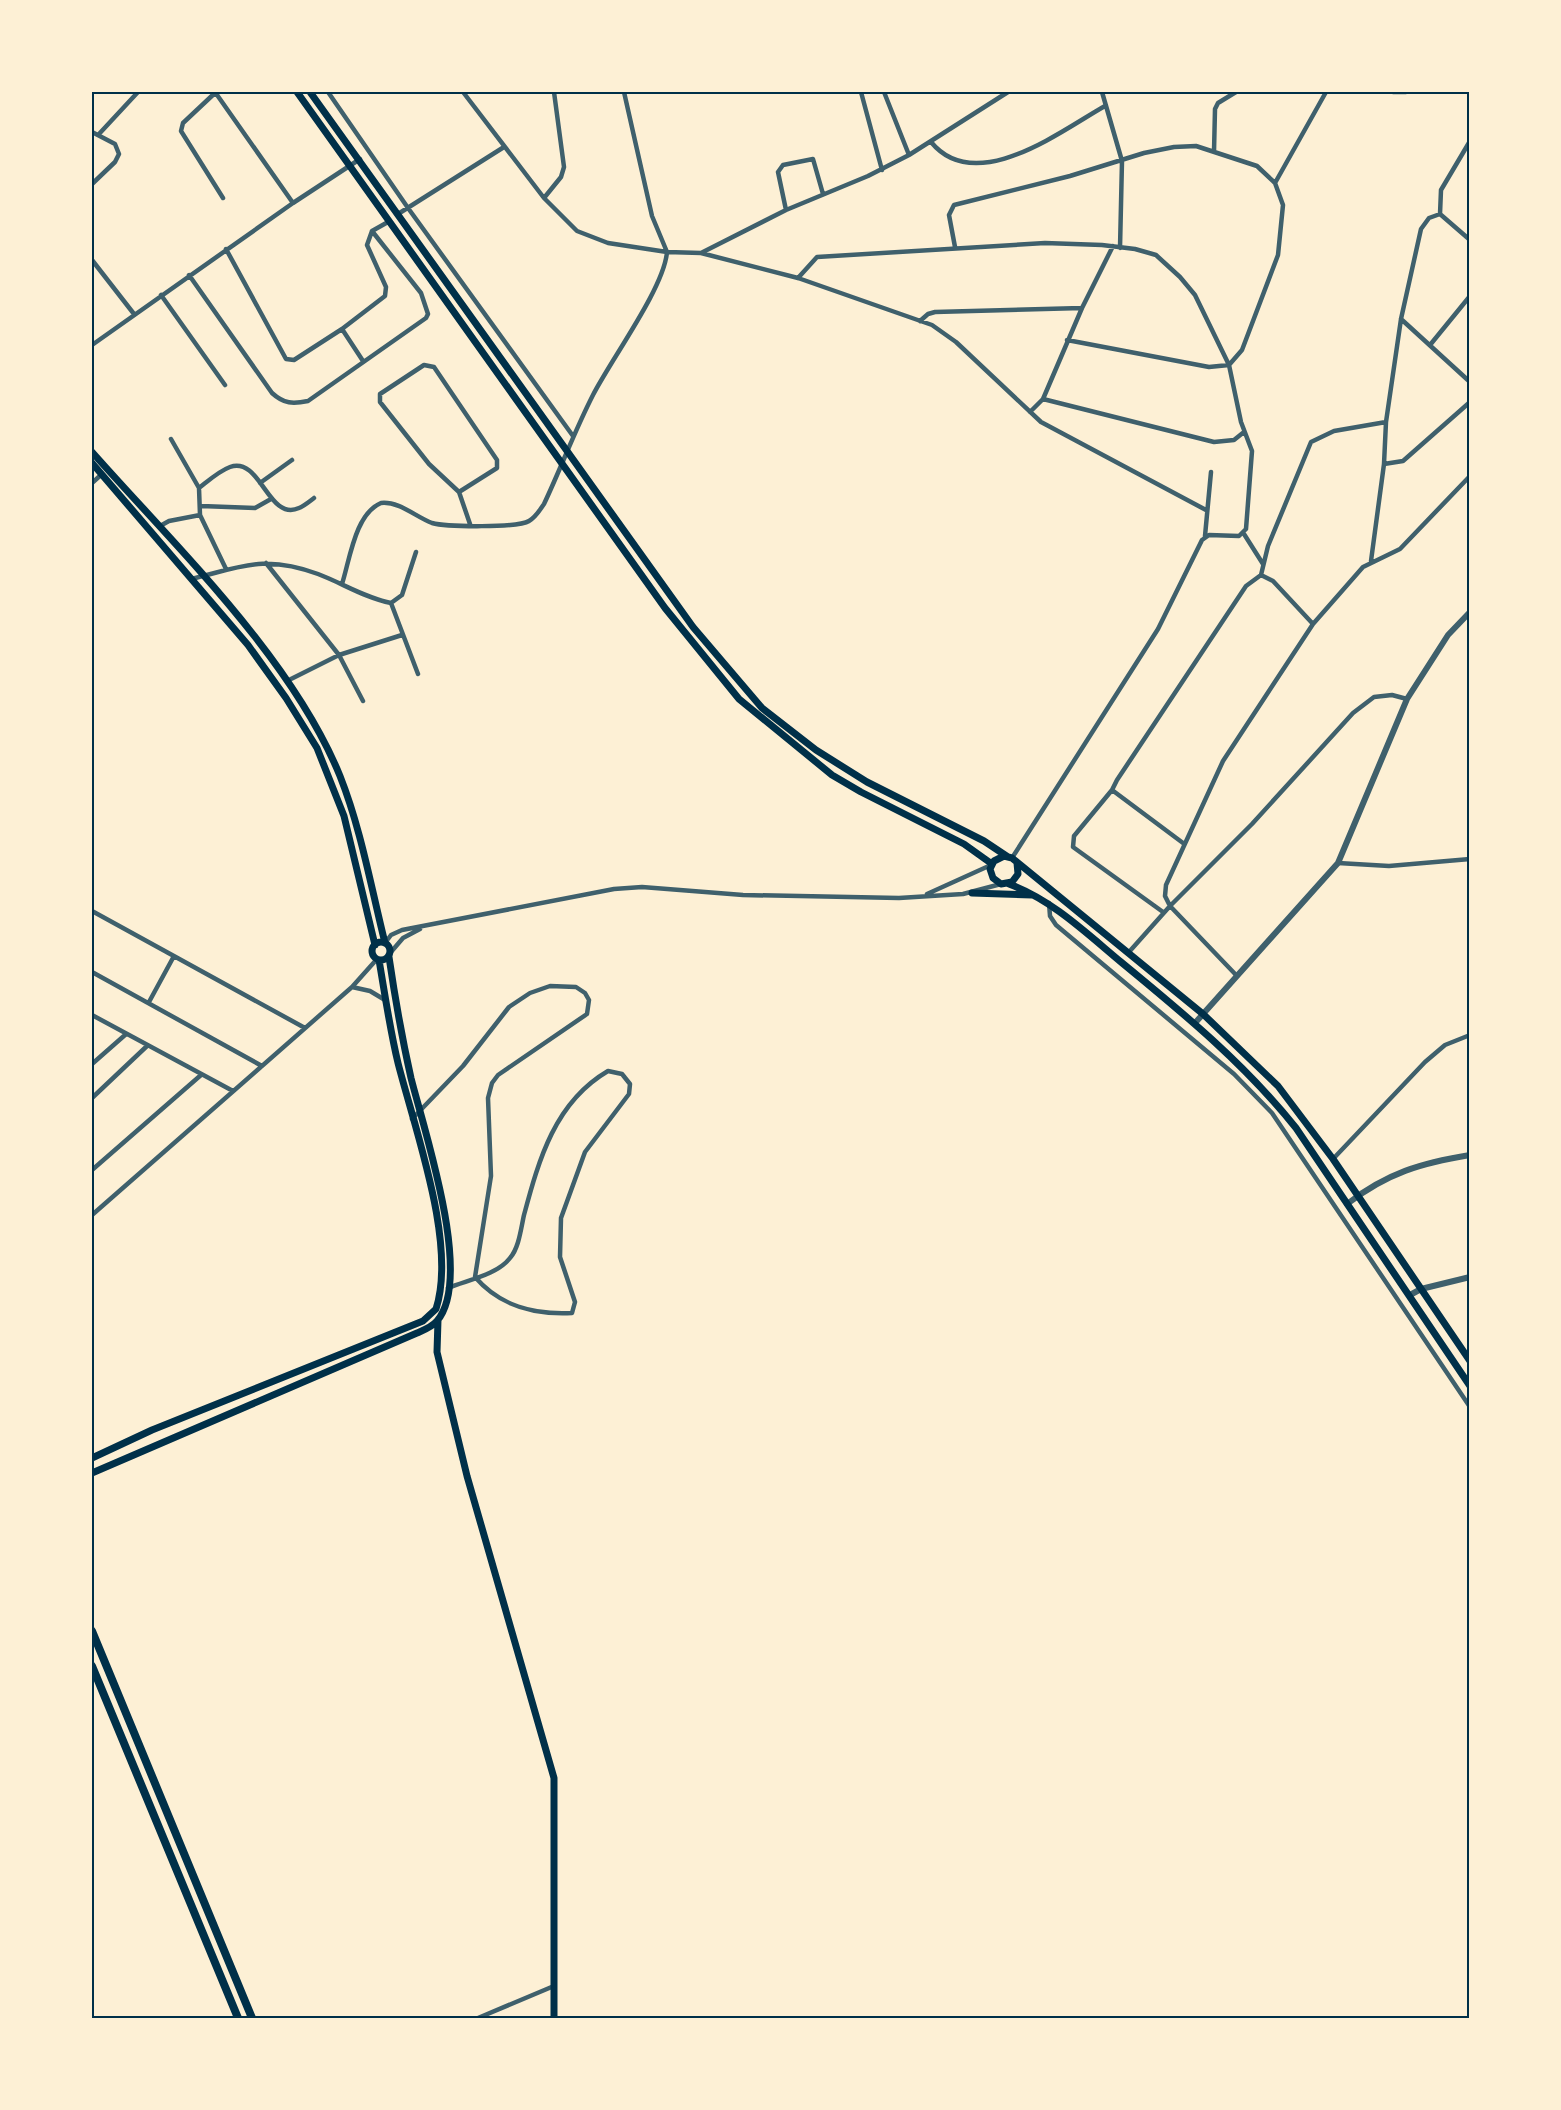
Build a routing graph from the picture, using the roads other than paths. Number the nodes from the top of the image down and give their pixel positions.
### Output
1 (138, 92) edge
2 (216, 92) edge
3 (297, 92) edge
4 (310, 92) edge
5 (328, 92) edge
6 (463, 92) edge
7 (554, 92) edge
8 (624, 92) edge
9 (861, 92) edge
10 (886, 92) edge
11 (1008, 92) edge
12 (1102, 92) edge
13 (1236, 92) edge
14 (1326, 92) edge
15 (1393, 92) edge
16 (1406, 92) edge
17 (1105, 106) junction
18 (92, 132) edge
19 (99, 134) junction
20 (1470, 141) edge
21 (932, 142) junction
22 (504, 147) junction
23 (1214, 152) junction
24 (909, 155) junction
25 (360, 159) junction
26 (1122, 161) junction
27 (349, 167) junction
28 (882, 170) junction
29 (1275, 183) junction
30 (92, 184) edge
31 (823, 194) junction
32 (223, 198) dead end
33 (544, 198) junction
34 (293, 203) junction
35 (408, 208) junction
36 (786, 210) junction
37 (398, 214) junction
38 (1440, 214) junction
39 (388, 222) junction
40 (372, 231) junction
41 (1470, 240) edge
42 (1113, 246) junction
43 (955, 247) junction
44 (1120, 248) junction
45 (226, 249) junction
46 (667, 252) junction
47 (700, 253) junction
48 (92, 260) edge
49 (189, 275) junction
50 (798, 278) junction
51 (161, 295) junction
52 (1470, 296) edge
53 (1082, 308) junction
54 (134, 314) junction
55 (1401, 319) junction
56 (920, 321) junction
57 (342, 330) junction
58 (1067, 340) junction
59 (92, 345) edge
60 (1430, 345) junction
61 (363, 361) junction
62 (1229, 365) junction
63 (1470, 382) edge
64 (225, 385) dead end
65 (1043, 399) junction
66 (1470, 402) edge
67 (1030, 412) junction
68 (1386, 423) junction
69 (1244, 432) junction
70 (573, 436) junction
71 (171, 439) dead end
72 (567, 451) junction
73 (92, 453) edge
74 (292, 460) dead end
75 (92, 463) edge
76 (561, 464) junction
77 (1384, 464) junction
78 (1211, 472) dead end
79 (102, 474) junction
80 (1470, 476) edge
81 (92, 483) edge
82 (260, 483) junction
83 (199, 488) junction
84 (459, 492) junction
85 (314, 498) dead end
86 (272, 499) junction
87 (201, 506) junction
88 (1206, 510) junction
89 (200, 515) junction
90 (470, 524) junction
91 (159, 527) junction
92 (1244, 534) junction
93 (1205, 536) junction
94 (416, 552) dead end
95 (1371, 561) junction
96 (266, 563) junction
97 (1263, 564) junction
98 (226, 569) junction
99 (1261, 575) junction
100 (202, 576) junction
101 (191, 579) junction
102 (342, 584) junction
103 (391, 603) junction
104 (1468, 616) edge
105 (1313, 624) junction
106 (402, 636) junction
107 (339, 655) junction
108 (417, 674) dead end
109 (286, 681) junction
110 (743, 688) junction
111 (739, 699) junction
112 (1407, 699) junction
113 (363, 701) dead end
114 (1112, 790) junction
115 (348, 814) junction
116 (1184, 843) junction
117 (1012, 859) junction
118 (1470, 859) edge
119 (1338, 863) junction
120 (992, 865) junction
121 (1005, 884) junction
122 (972, 893) junction
123 (924, 895) junction
124 (1037, 895) junction
125 (1049, 903) junction
126 (1170, 906) junction
127 (92, 911) edge
128 (1163, 912) junction
129 (428, 926) junction
130 (385, 943) junction
131 (375, 945) junction
132 (1129, 952) junction
133 (390, 955) junction
134 (174, 956) junction
135 (378, 960) junction
136 (92, 972) edge
137 (1237, 976) junction
138 (352, 987) junction
139 (386, 1001) junction
140 (149, 1002) junction
141 (1203, 1014) junction
142 (92, 1015) edge
143 (1195, 1023) junction
144 (305, 1028) junction
145 (125, 1035) junction
146 (1469, 1036) edge
147 (147, 1046) junction
148 (405, 1051) junction
149 (396, 1053) junction
150 (92, 1064) edge
151 (262, 1066) junction
152 (201, 1075) junction
153 (233, 1091) junction
154 (92, 1098) edge
155 (420, 1112) junction
156 (412, 1119) junction
157 (1470, 1155) edge
158 (1333, 1159) junction
159 (92, 1170) edge
160 (1358, 1196) junction
161 (1347, 1204) junction
162 (92, 1215) edge
163 (475, 1277) junction
164 (1470, 1277) edge
165 (443, 1289) junction
166 (1421, 1289) junction
167 (1410, 1295) junction
168 (1398, 1302) junction
169 (436, 1310) junction
170 (438, 1320) junction
171 (1470, 1361) edge
172 (1470, 1386) edge
173 (1470, 1407) edge
174 (92, 1458) edge
175 (92, 1473) edge
176 (92, 1631) edge
177 (92, 1666) edge
178 (555, 1986) junction
179 (238, 2019) edge
180 (252, 2019) edge
181 (478, 2019) edge
182 (554, 2019) edge

1 - 19 street
2 - 32 street
2 - 34 street
3 - 27 main road
4 - 25 main road
5 - 35 street
6 - 22 street
7 - 33 street
8 - 46 street
9 - 28 street
10 - 24 street
11 - 21 street
12 - 17 street
13 - 23 street
14 - 29 street
15 - 16 street
17 - 21 street
17 - 26 street
18 - 19 street
19 - 30 street
20 - 38 street
21 - 24 street
22 - 33 street
22 - 35 street
23 - 26 street
23 - 29 street
24 - 28 street
25 - 27 street
25 - 37 main road
26 - 43 street
26 - 44 street
27 - 34 street
27 - 39 main road
28 - 31 street
29 - 62 street
31 - 36 street
31 - 36 street
33 - 46 street
34 - 45 street
35 - 37 street
35 - 70 street
36 - 47 street
37 - 72 main road
38 - 41 street
38 - 55 street
39 - 40 street
39 - 76 main road
40 - 57 street
40 - 61 street
42 - 43 street
42 - 44 street
42 - 53 street
43 - 50 street
44 - 62 street
45 - 49 street
45 - 57 street
46 - 47 street
46 - 70 street
47 - 50 street
48 - 54 street
49 - 51 street
49 - 61 street
50 - 56 street
51 - 54 street
51 - 64 street
52 - 60 street
53 - 56 street
53 - 58 street
54 - 59 street
55 - 60 street
55 - 68 street
56 - 67 street
57 - 61 street
58 - 62 street
58 - 65 street
60 - 63 street
62 - 69 street
65 - 67 street
65 - 69 street
66 - 77 street
67 - 88 street
68 - 77 street
68 - 97 street
69 - 92 street
70 - 72 street
71 - 83 street
72 - 76 street
72 - 110 main road
73 - 91 main road
74 - 82 street
75 - 79 main road
76 - 90 street
76 - 111 main road
77 - 95 street
78 - 88 street
79 - 81 street
79 - 101 main road
80 - 95 street
82 - 83 street
82 - 86 street
83 - 87 street
84 - 84 street
84 - 90 street
85 - 86 street
86 - 87 street
87 - 89 street
88 - 93 street
89 - 91 street
89 - 98 street
90 - 102 street
91 - 100 main road
92 - 93 street
92 - 97 street
93 - 117 street
94 - 103 street
95 - 105 street
96 - 98 street
96 - 102 street
96 - 107 street
97 - 99 street
98 - 100 street
99 - 105 street
99 - 114 street
100 - 101 street
100 - 109 main road
101 - 115 main road
102 - 103 street
103 - 106 street
104 - 112 street
105 - 116 street
106 - 107 street
106 - 108 street
107 - 109 street
107 - 113 street
109 - 115 main road
110 - 111 main road
110 - 117 main road
111 - 120 main road
112 - 119 street
112 - 126 street
114 - 116 street
114 - 128 street
115 - 130 main road
115 - 131 main road
116 - 126 street
117 - 120 main road
117 - 121 main road
117 - 132 main road
118 - 119 street
119 - 137 street
120 - 121 main road
120 - 123 street
121 - 122 street
121 - 124 main road
122 - 123 street
122 - 124 main road
123 - 129 street
124 - 125 main road
125 - 143 main road
125 - 168 street
126 - 128 street
126 - 137 street
127 - 134 street
128 - 132 street
129 - 130 street
129 - 133 street
130 - 131 main road
130 - 133 main road
131 - 135 main road
132 - 141 main road
133 - 135 main road
133 - 148 main road
134 - 140 street
134 - 144 street
135 - 138 street
135 - 139 main road
136 - 140 street
137 - 141 street
138 - 139 street
138 - 144 street
139 - 149 main road
140 - 151 street
141 - 143 street
141 - 158 main road
142 - 145 street
143 - 161 main road
144 - 151 street
145 - 147 street
145 - 150 street
146 - 158 street
147 - 152 street
147 - 154 street
148 - 149 main road
148 - 155 main road
149 - 156 main road
151 - 153 street
152 - 153 street
152 - 159 street
153 - 162 street
155 - 156 street
155 - 163 street
155 - 165 main road
156 - 165 main road
157 - 160 street
158 - 160 main road
160 - 161 street
160 - 166 main road
161 - 167 main road
163 - 163 street
163 - 165 street
164 - 166 street
165 - 169 main road
165 - 170 main road
166 - 167 street
166 - 171 main road
167 - 168 street
167 - 172 main road
168 - 173 street
169 - 170 main road
169 - 174 main road
170 - 175 main road
170 - 178 main road
176 - 180 main road
177 - 179 main road
178 - 181 street
178 - 182 main road

